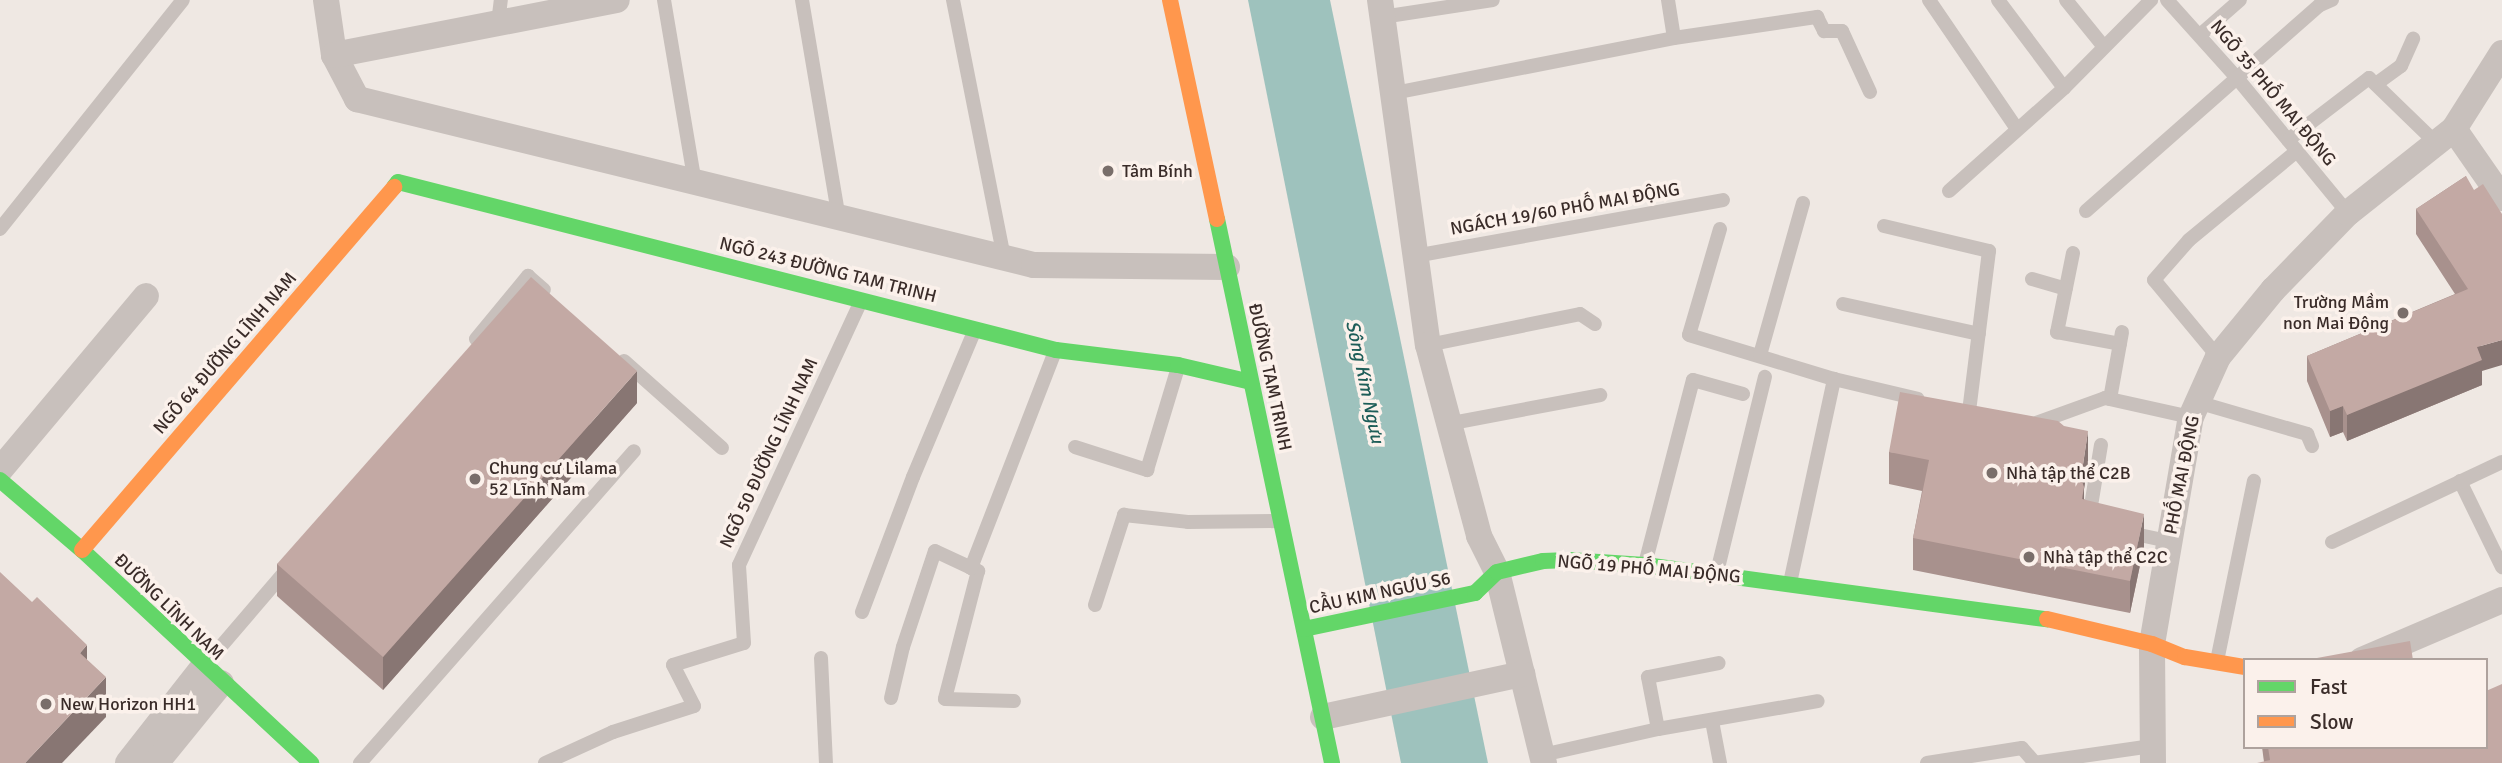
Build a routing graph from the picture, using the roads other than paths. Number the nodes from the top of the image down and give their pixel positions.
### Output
1 (183, 0) edge
2 (326, 0) edge
3 (617, 0) edge
4 (664, 0) edge
5 (802, 0) edge
6 (953, 0) edge
7 (1170, 0) edge
8 (1493, 0) edge
9 (1668, 0) edge
10 (1929, 0) edge
11 (1998, 0) edge
12 (2066, 0) edge
13 (2151, 0) edge
14 (2167, 0) edge
15 (2240, 0) edge
16 (2332, 0) edge
17 (1381, 9) edge
18 (500, 11) edge
19 (2200, 35) junction
20 (1674, 38) junction
21 (2413, 39) dead end
22 (2104, 47) junction
23 (2502, 53) edge
24 (334, 55) junction
25 (2237, 78) junction
26 (2376, 85) junction
27 (2064, 88) junction
28 (1870, 92) dead end
29 (1394, 93) junction
30 (2017, 129) junction
31 (2445, 136) junction
32 (2293, 146) junction
33 (398, 182) joint
34 (695, 183) junction
35 (1949, 191) dead end
36 (2502, 198) edge
37 (1723, 201) dead end
38 (1803, 203) dead end
39 (2085, 211) dead end
40 (2348, 213) junction
41 (839, 219) junction
42 (1884, 226) dead end
43 (0, 229) edge
44 (1720, 229) dead end
45 (2073, 253) dead end
46 (1415, 256) junction
47 (1004, 258) junction
48 (1227, 267) junction
49 (2032, 279) dead end
50 (2066, 289) junction
51 (146, 296) dead end
52 (862, 298) junction
53 (559, 303) edge
54 (1843, 304) dead end
55 (1595, 324) dead end
56 (976, 328) junction
57 (1979, 334) junction
58 (1428, 345) junction
59 (468, 349) edge
60 (610, 349) edge
61 (1056, 349) junction
62 (1760, 355) junction
63 (2218, 357) junction
64 (1178, 365) junction
65 (1765, 377) dead end
66 (1833, 379) junction
67 (1251, 382) junction
68 (1743, 394) dead end
69 (1600, 395) dead end
70 (2110, 399) junction
71 (1928, 402) edge
72 (2194, 409) junction
73 (1968, 413) edge
74 (1447, 425) junction
75 (2008, 433) edge
76 (2312, 446) dead end
77 (1075, 447) dead end
78 (722, 448) dead end
79 (634, 451) dead end
80 (2096, 451) dead end
81 (2502, 462) edge
82 (0, 470) edge
83 (0, 480) edge
84 (2254, 481) dead end
85 (2460, 481) junction
86 (1282, 521) junction
87 (2168, 541) junction
88 (2332, 542) dead end
89 (82, 550) junction
90 (296, 558) edge
91 (1645, 565) junction
92 (2502, 567) edge
93 (971, 568) junction
94 (1497, 572) junction
95 (1716, 574) junction
96 (1790, 583) junction
97 (2502, 600) edge
98 (1095, 605) dead end
99 (862, 612) dead end
100 (1304, 629) junction
101 (2152, 644) junction
102 (821, 658) dead end
103 (2367, 658) edge
104 (1720, 663) dead end
105 (2216, 663) junction
106 (2243, 667) edge
107 (213, 674) junction
108 (1522, 674) junction
109 (891, 698) dead end
110 (1014, 701) dead end
111 (1818, 701) dead end
112 (1322, 717) junction
113 (1712, 721) junction
114 (1658, 729) junction
115 (2152, 755) edge
116 (1543, 759) edge
117 (2034, 762) edge
118 (128, 763) edge
119 (156, 763) edge
120 (311, 763) edge
121 (360, 763) edge
122 (545, 763) edge
123 (826, 763) edge
124 (1332, 763) edge
125 (1720, 763) edge
126 (1927, 763) edge

1 - 43 lane
2 - 24 street
3 - 18 street
4 - 34 lane
5 - 41 lane
6 - 47 lane
7 - 48 street, ĐƯỜNG TAM TRINH
8 - 17 lane
9 - 20 lane
10 - 30 lane
11 - 27 lane
12 - 22 lane
13 - 22 lane
14 - 19 lane, NGÕ 35 PHỐ MAI ĐỘNG
15 - 19 lane
16 - 25 lane
17 - 29 street
18 - 24 street
19 - 25 lane, NGÕ 35 PHỐ MAI ĐỘNG
20 - 28 lane
20 - 29 lane
21 - 26 lane
22 - 27 lane
23 - 31 street, PHỐ MAI ĐỘNG
24 - 34 street
25 - 32 lane, NGÕ 35 PHỐ MAI ĐỘNG
25 - 39 lane
26 - 31 lane
26 - 32 lane
27 - 30 lane
29 - 46 street
30 - 35 lane
31 - 36 street
31 - 40 street, PHỐ MAI ĐỘNG
32 - 40 lane, NGÕ 35 PHỐ MAI ĐỘNG
32 - 63 lane
33 - 52 street, NGÕ 243 ĐƯỜNG TAM TRINH
33 - 89 street, NGÕ 64 ĐƯỜNG LĨNH NAM
34 - 41 street
37 - 46 lane, NGÁCH 19/60 PHỐ MAI ĐỘNG
38 - 62 lane
40 - 63 street, PHỐ MAI ĐỘNG
41 - 47 street
42 - 57 lane
44 - 62 lane
45 - 50 lane
46 - 58 street
47 - 48 street
48 - 67 street, ĐƯỜNG TAM TRINH
49 - 50 lane
50 - 70 lane
51 - 82 street
52 - 56 street, NGÕ 243 ĐƯỜNG TAM TRINH
52 - 122 lane, NGÕ 50 ĐƯỜNG LĨNH NAM
53 - 59 lane
54 - 57 lane
55 - 58 lane
56 - 61 street, NGÕ 243 ĐƯỜNG TAM TRINH
56 - 99 lane
57 - 73 lane
58 - 74 street
60 - 78 lane
61 - 64 street, NGÕ 243 ĐƯỜNG TAM TRINH
61 - 93 lane
62 - 66 lane
63 - 72 street, PHỐ MAI ĐỘNG
64 - 67 street, NGÕ 243 ĐƯỜNG TAM TRINH
64 - 77 lane
65 - 95 lane
66 - 71 lane
66 - 96 lane
67 - 86 street, ĐƯỜNG TAM TRINH
68 - 91 lane
69 - 74 lane
70 - 72 lane
70 - 75 lane
72 - 76 lane
72 - 87 street, PHỐ MAI ĐỘNG
74 - 94 street
79 - 121 lane
80 - 87 lane
81 - 85 lane
83 - 89 street, ĐƯỜNG LĨNH NAM
84 - 105 lane
85 - 88 lane
85 - 92 lane
86 - 98 lane
86 - 100 street, ĐƯỜNG TAM TRINH
87 - 101 street, PHỐ MAI ĐỘNG
89 - 107 street, ĐƯỜNG LĨNH NAM
90 - 107 lane
91 - 94 street, NGÕ 19 PHỐ MAI ĐỘNG
91 - 95 street, NGÕ 19 PHỐ MAI ĐỘNG
93 - 109 lane
93 - 110 lane
94 - 100 street, CẦU KIM NGƯU S6
94 - 108 street
95 - 96 street, NGÕ 19 PHỐ MAI ĐỘNG
96 - 101 street, NGÕ 19 PHỐ MAI ĐỘNG
97 - 103 street
100 - 112 street, ĐƯỜNG TAM TRINH
101 - 105 street, NGÕ 19 PHỐ MAI ĐỘNG
101 - 115 street, PHỐ MAI ĐỘNG
102 - 123 lane
104 - 114 lane
105 - 106 street, NGÕ 19 PHỐ MAI ĐỘNG
107 - 118 street
107 - 119 street
107 - 120 street, ĐƯỜNG LĨNH NAM
108 - 112 street
108 - 116 street
111 - 113 lane
112 - 124 street, ĐƯỜNG TAM TRINH
113 - 114 lane
113 - 125 lane
114 - 116 lane
115 - 117 lane
117 - 126 lane

